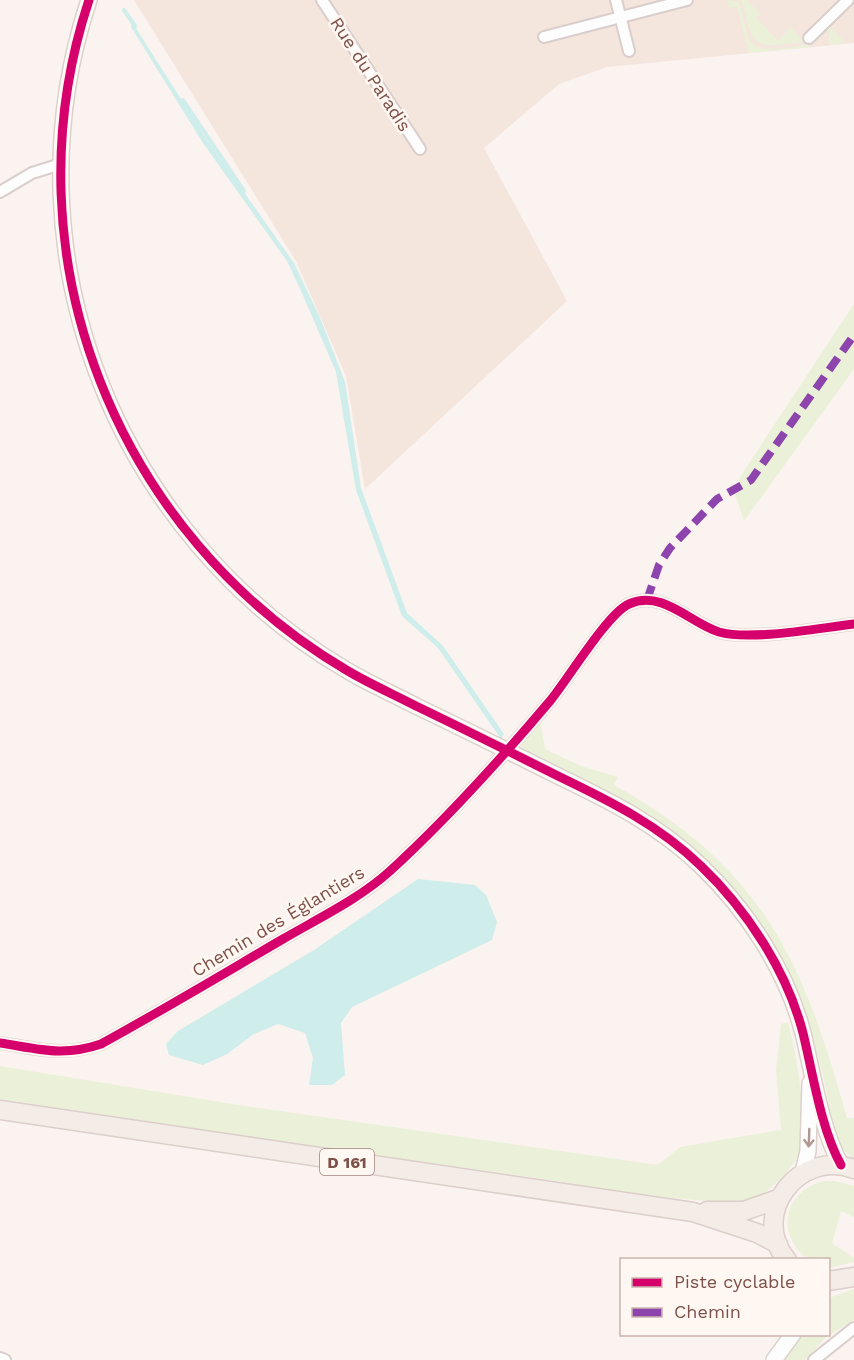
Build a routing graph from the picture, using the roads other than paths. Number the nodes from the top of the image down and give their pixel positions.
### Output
1 (89, 0) edge
2 (322, 0) edge
3 (616, 0) edge
4 (687, 0) edge
5 (848, 0) edge
6 (620, 18) junction
7 (544, 37) dead end
8 (809, 38) dead end
9 (629, 51) dead end
10 (420, 149) dead end
11 (61, 164) junction
12 (0, 192) edge
13 (854, 624) edge
14 (506, 750) junction
15 (0, 1043) edge
16 (809, 1062) junction
17 (0, 1110) edge
18 (847, 1167) edge
19 (803, 1172) junction
20 (778, 1199) junction
21 (693, 1212) junction
22 (782, 1252) edge
23 (854, 1277) edge
24 (830, 1283) edge
25 (854, 1328) edge
26 (779, 1336) edge
27 (792, 1336) edge
28 (0, 1358) edge
29 (5, 1360) edge
30 (772, 1360) edge
31 (814, 1360) edge

1 - 11 street
2 - 10 street, Rue du Paradis
3 - 6 street
4 - 6 street
5 - 8 street
6 - 7 street
6 - 9 street
11 - 12 street
11 - 14 street
13 - 14 street, Chemin des Églantiers
14 - 15 street, Chemin des Églantiers
14 - 16 street
16 - 18 street
16 -> 19 street
17 - 21 main road, D 161
18 - 19 main road
19 - 20 main road
20 - 21 main road, D 161
20 - 22 main road
21 - 22 main road, D 161
23 - 24 main road
25 - 31 street
26 - 30 street
27 - 30 street
28 - 29 street

